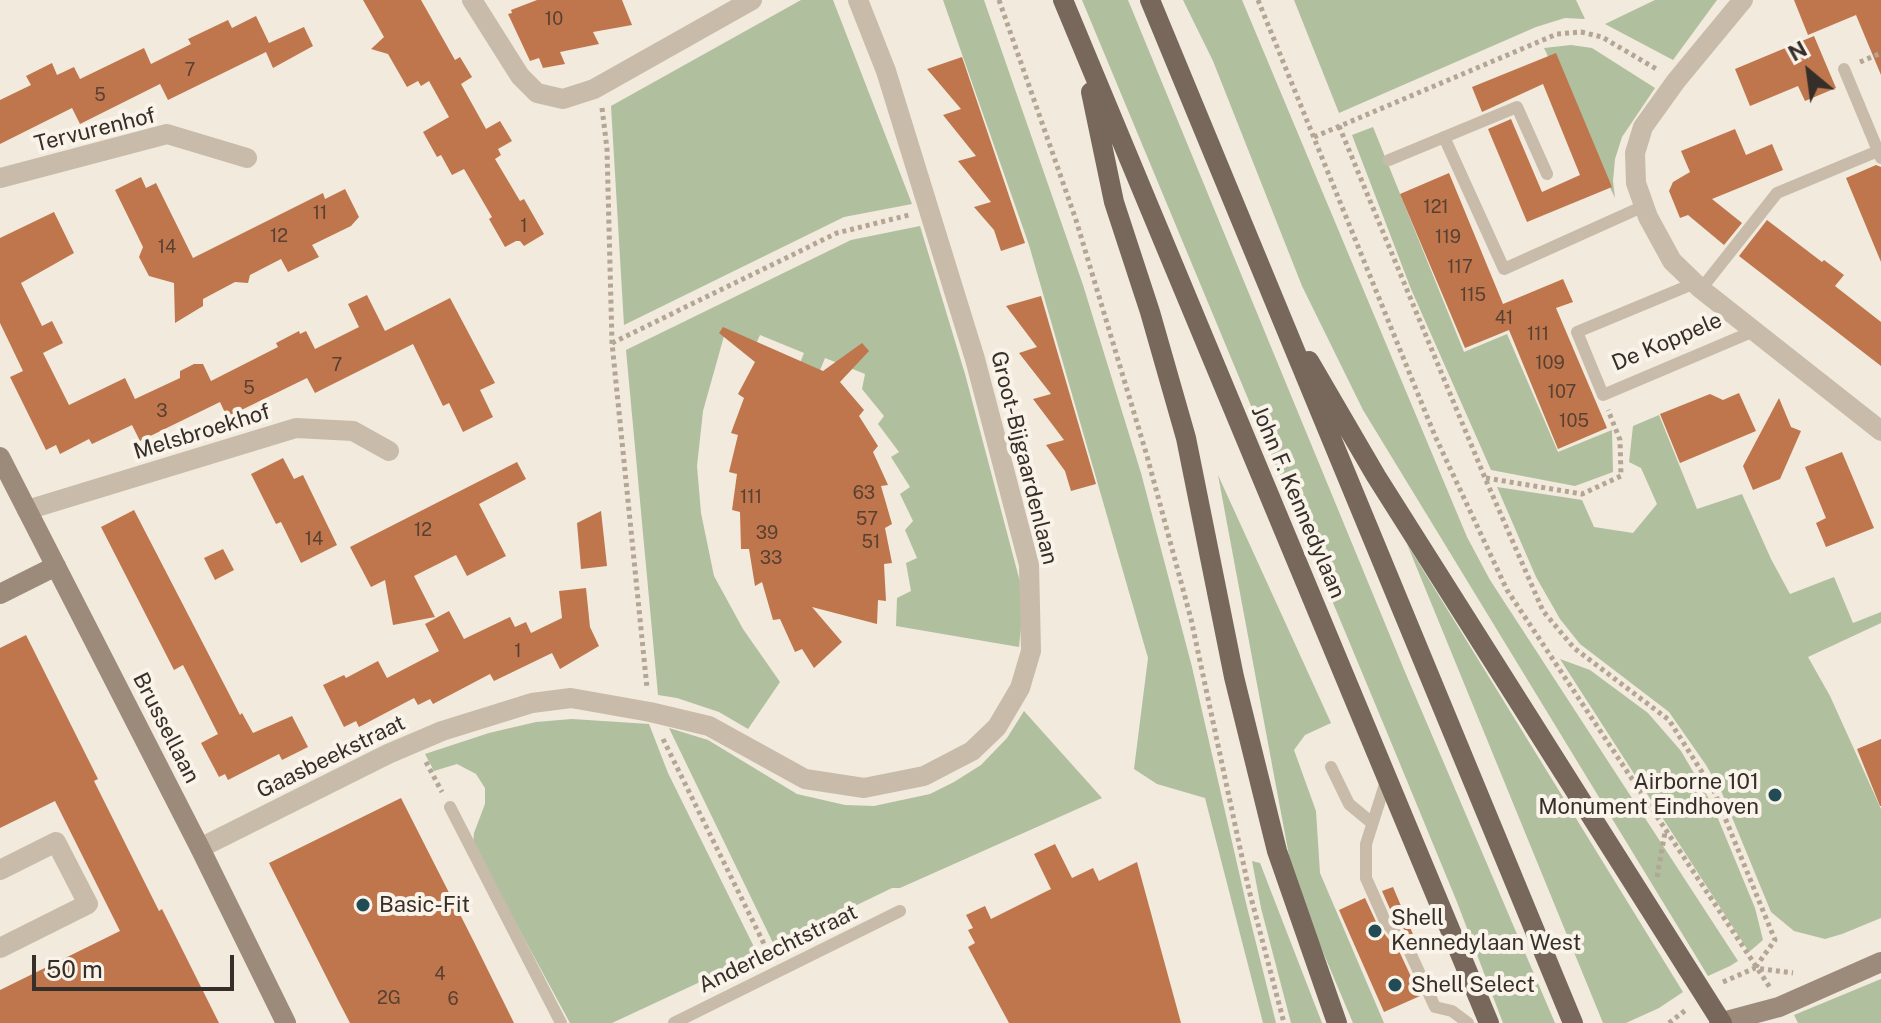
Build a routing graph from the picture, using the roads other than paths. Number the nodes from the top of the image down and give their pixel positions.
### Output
1 (472, 0) edge
2 (752, 0) edge
3 (858, 0) edge
4 (1063, 0) edge
5 (1150, 0) edge
6 (1743, 0) edge
7 (1081, 45) junction
8 (1844, 69) dead end
9 (1444, 137) junction
10 (1880, 154) edge
11 (247, 158) dead end
12 (1389, 160) dead end
13 (1547, 174) dead end
14 (0, 178) edge
15 (1644, 206) junction
16 (1698, 286) junction
17 (1270, 293) junction
18 (1754, 331) junction
19 (1881, 431) edge
20 (389, 451) dead end
21 (0, 457) edge
22 (27, 510) junction
23 (56, 566) junction
24 (0, 594) edge
25 (487, 718) joint
26 (1331, 767) dead end
27 (1387, 778) junction
28 (450, 807) road end
29 (1372, 823) junction
30 (200, 848) junction
31 (0, 870) edge
32 (900, 911) dead end
33 (0, 948) edge
34 (1881, 962) edge
35 (286, 1023) edge
36 (561, 1023) edge
37 (674, 1023) edge
38 (1337, 1023) edge
39 (1468, 1023) edge
40 (1489, 1023) edge
41 (1573, 1023) edge
42 (1721, 1023) edge

1 - 2 street
3 - 25 street, Groot-Bijgaardenlaan
4 - 7 main road, John F. Kennedylaan
5 - 17 main road
6 - 15 street, De Koppele
7 - 27 main road, John F. Kennedylaan
7 - 38 main road
8 - 10 lane, De Koppele
9 - 12 lane
9 - 13 lane
9 - 15 lane
10 - 16 lane, De Koppele
11 - 14 street, Tervurenhof
15 - 16 street, De Koppele
16 - 18 street, De Koppele
16 - 18 lane, De Koppele
17 - 41 main road
17 - 42 main road
18 - 19 street, De Koppele
20 - 22 street, Melsbroekhof
21 - 22 street, Brussellaan
22 - 23 street, Brussellaan
23 - 24 street
23 - 30 street, Brussellaan
25 - 30 street, Gaasbeekstraat
26 - 29 lane
27 - 29 lane
27 - 40 main road, John F. Kennedylaan
28 - 36 lane
29 - 39 lane
30 - 35 street, Brussellaan
31 - 33 street
32 - 37 lane, Anderlechtstraat
34 - 42 street

